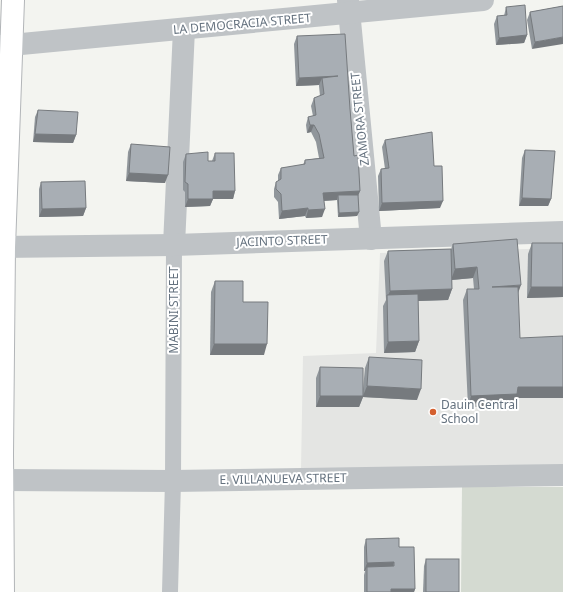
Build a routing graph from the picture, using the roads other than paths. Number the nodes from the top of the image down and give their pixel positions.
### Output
1 (12, 0) edge
2 (483, 0) edge
3 (348, 7) edge
4 (184, 29) junction
5 (6, 46) edge
6 (563, 232) edge
7 (371, 238) junction
8 (174, 245) junction
9 (2, 247) edge
10 (1, 454) edge
11 (563, 475) edge
12 (2, 480) junction
13 (172, 481) junction
14 (3, 592) edge
15 (170, 592) edge

1 - 5 highway
2 - 3 street, LA DEMOCRACIA STREET
3 - 4 street, LA DEMOCRACIA STREET
3 - 7 street, ZAMORA STREET
4 - 5 street, LA DEMOCRACIA STREET
4 - 8 street, MABINI STREET
5 - 9 highway
6 - 7 street, JACINTO STREET
7 - 8 street, JACINTO STREET
8 - 9 street, JACINTO STREET
8 - 13 street, MABINI STREET
9 - 10 highway
10 - 12 highway
11 - 13 street, E. VILLANUEVA STREET
12 - 13 street, E. VILLANUEVA STREET
12 - 14 highway
13 - 15 street, MABINI STREET

